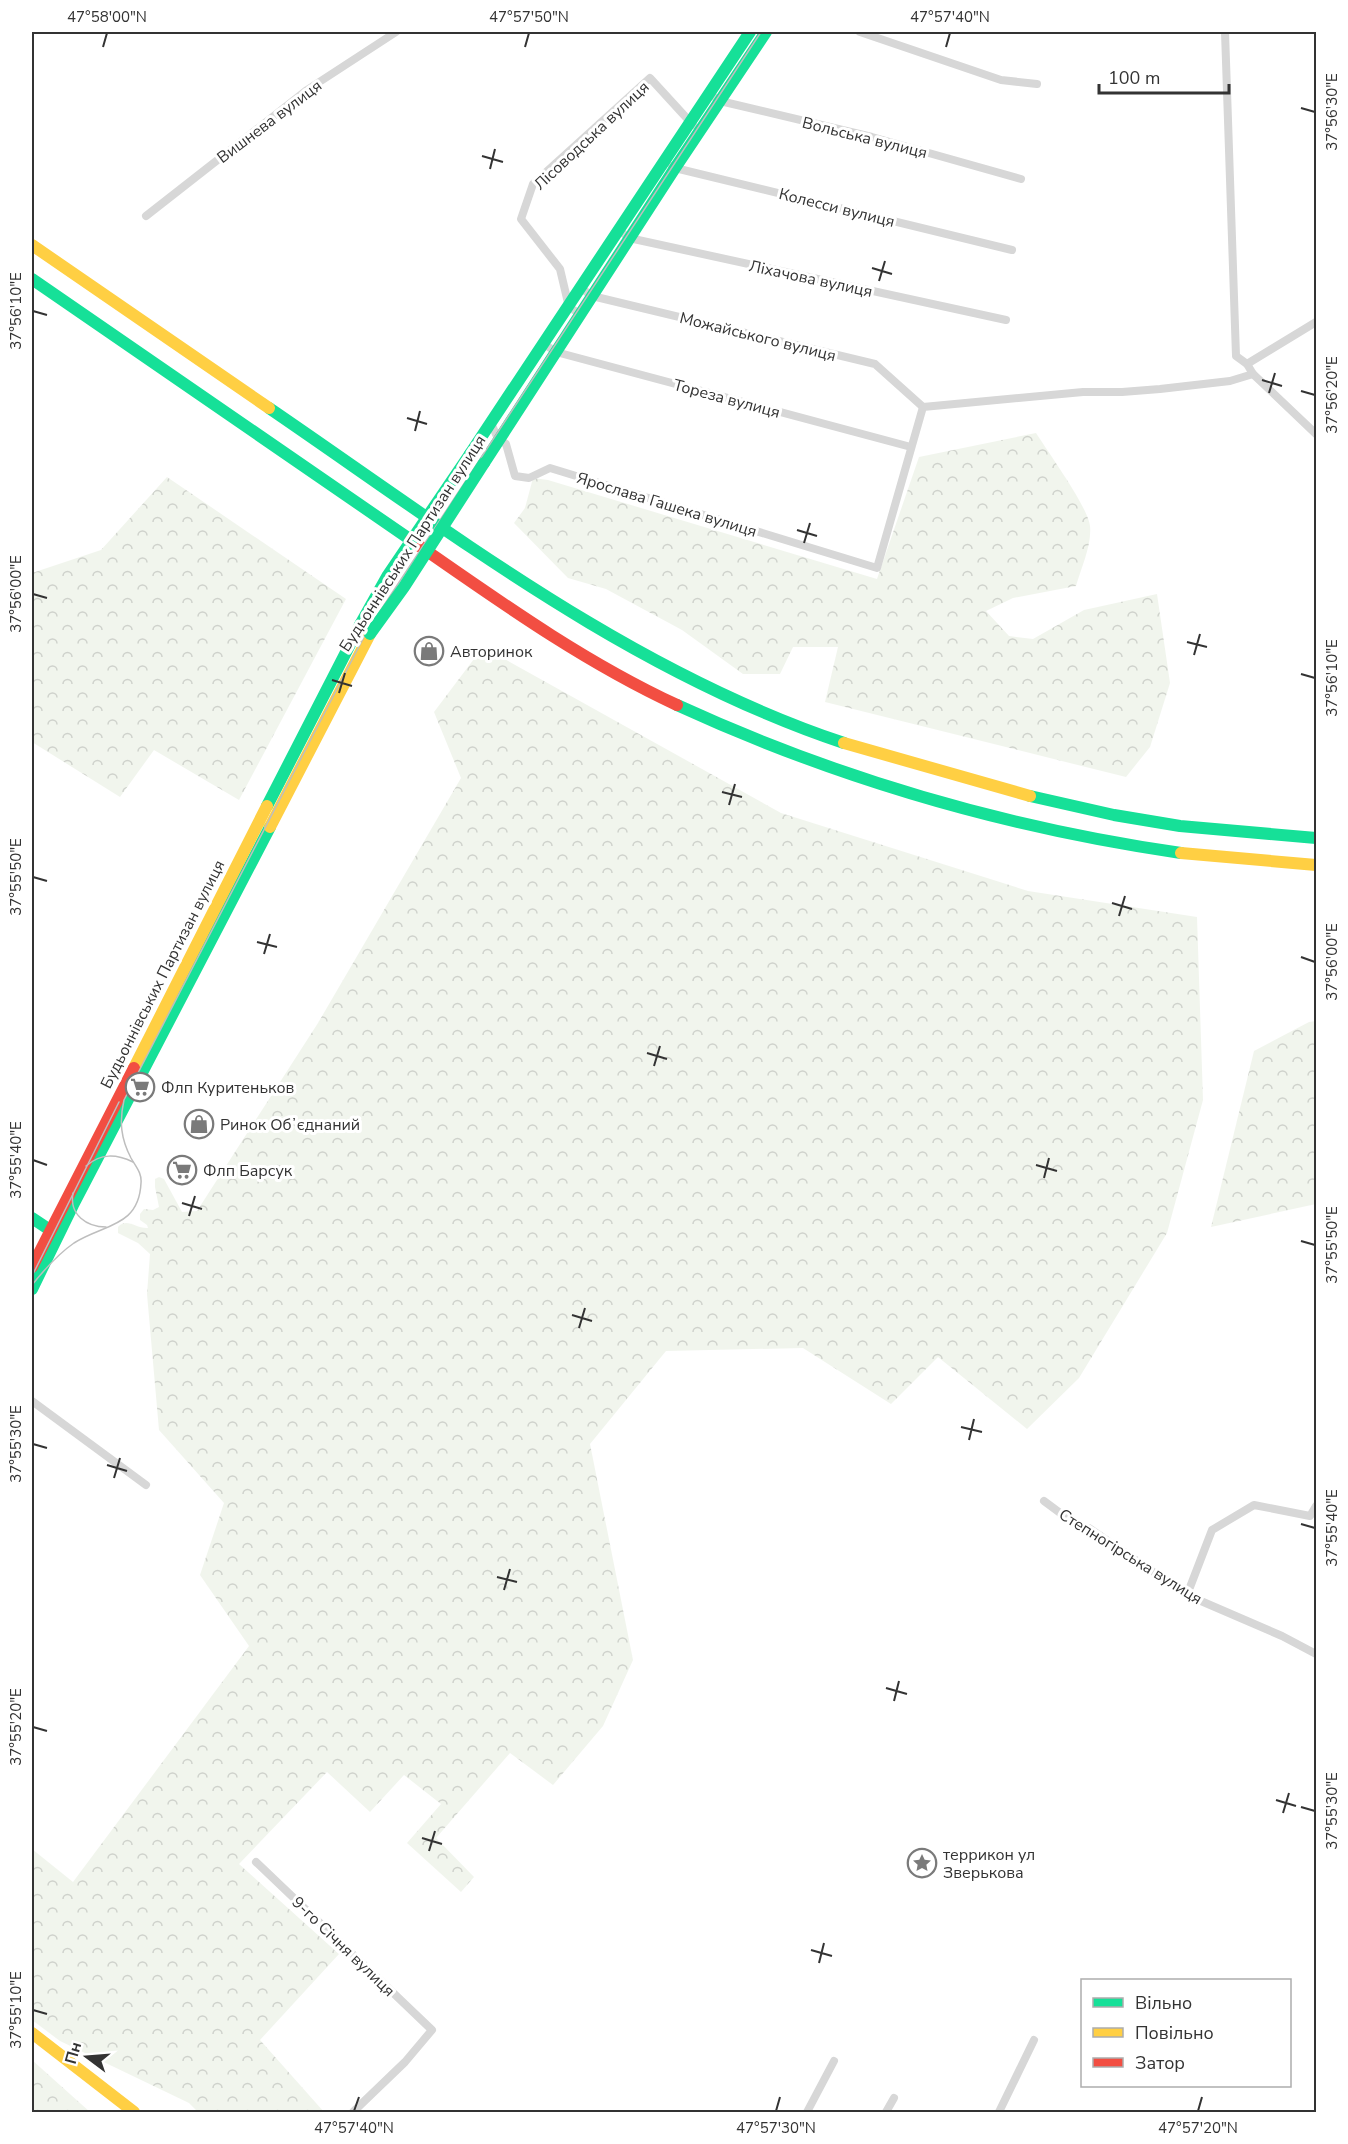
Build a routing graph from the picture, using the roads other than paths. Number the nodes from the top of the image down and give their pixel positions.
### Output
1 (396, 32) edge
2 (750, 32) edge
3 (766, 32) edge
4 (860, 32) edge
5 (1225, 32) edge
6 (1037, 84) dead end
7 (710, 94) junction
8 (720, 101) junction
9 (696, 127) junction
10 (665, 160) junction
11 (675, 168) junction
12 (1021, 179) dead end
13 (146, 216) dead end
14 (619, 230) junction
15 (629, 238) junction
16 (32, 245) edge
17 (1012, 250) dead end
18 (32, 279) edge
19 (581, 288) junction
20 (592, 296) junction
21 (575, 310) junction
22 (1006, 320) dead end
23 (1317, 322) edge
24 (544, 344) junction
25 (556, 352) junction
26 (1247, 364) junction
27 (1253, 374) junction
28 (923, 407) junction
29 (258, 419) junction
30 (491, 423) junction
31 (1317, 434) edge
32 (498, 439) junction
33 (911, 447) junction
34 (1317, 838) edge
35 (1317, 865) edge
36 (32, 1218) edge
37 (53, 1232) junction
38 (32, 1267) edge
39 (32, 1289) edge
40 (32, 1401) edge
41 (146, 1485) dead end
42 (1044, 1501) dead end
43 (1317, 1506) edge
44 (1187, 1595) junction
45 (1317, 1654) edge
46 (256, 1862) dead end
47 (32, 2033) edge
48 (1034, 2040) dead end
49 (834, 2061) dead end
50 (894, 2098) dead end
51 (134, 2112) edge
52 (353, 2112) edge
53 (807, 2112) edge
54 (886, 2112) edge
55 (999, 2112) edge

1 - 13 street, Вишнева вулиця
2 - 7 main road, Будьоннівських Партизан вулиця
3 - 8 main road, Будьоннівських Партизан вулиця
4 - 6 street
5 - 26 street
7 - 8 street, Вольська вулиця
7 - 9 main road, Будьоннівських Партизан вулиця
8 - 9 main road, Будьоннівських Партизан вулиця
8 - 12 street, Вольська вулиця
9 - 10 main road, Будьоннівських Партизан вулиця
9 - 11 main road, Будьоннівських Партизан вулиця
9 - 21 street, Лісоводська вулиця
10 - 11 street, Колесси вулиця
10 - 14 main road, Будьоннівських Партизан вулиця
11 - 15 main road, Будьоннівських Партизан вулиця
11 - 17 street, Колесси вулиця
14 - 15 street, Ліхачова вулиця
14 - 19 main road, Будьоннівських Партизан вулиця
15 - 20 main road, Будьоннівських Партизан вулиця
15 - 22 street, Ліхачова вулиця
16 - 29 main road
18 - 29 main road
19 - 20 street, Можайського вулиця
19 - 21 main road, Будьоннівських Партизан вулиця
20 - 21 main road, Будьоннівських Партизан вулиця
20 - 28 street, Можайського вулиця
21 - 24 main road, Будьоннівських Партизан вулиця
21 - 25 main road, Будьоннівських Партизан вулиця
23 - 26 street
24 - 25 street, Тореза вулиця
24 - 30 main road, Будьоннівських Партизан вулиця
25 - 32 main road, Будьоннівських Партизан вулиця
25 - 33 street, Тореза вулиця
26 - 27 street
27 - 28 street
27 - 31 street
28 - 33 street
29 - 34 main road
29 - 35 main road
30 - 32 street, Ярослава Гашека вулиця
30 - 37 main road, Будьоннівських Партизан вулиця, bridge
32 - 33 street, Ярослава Гашека вулиця
32 - 37 main road, Будьоннівських Партизан вулиця, bridge
36 - 37 main road
37 - 38 main road, Будьоннівських Партизан вулиця
37 - 39 main road, Будьоннівських Партизан вулиця
40 - 41 street
42 - 44 street, Степногірська вулиця
43 - 44 street
44 - 45 street, Степногірська вулиця
46 - 52 street, 9-го Січня вулиця
47 - 51 main road
48 - 55 street
49 - 53 street
50 - 54 street

